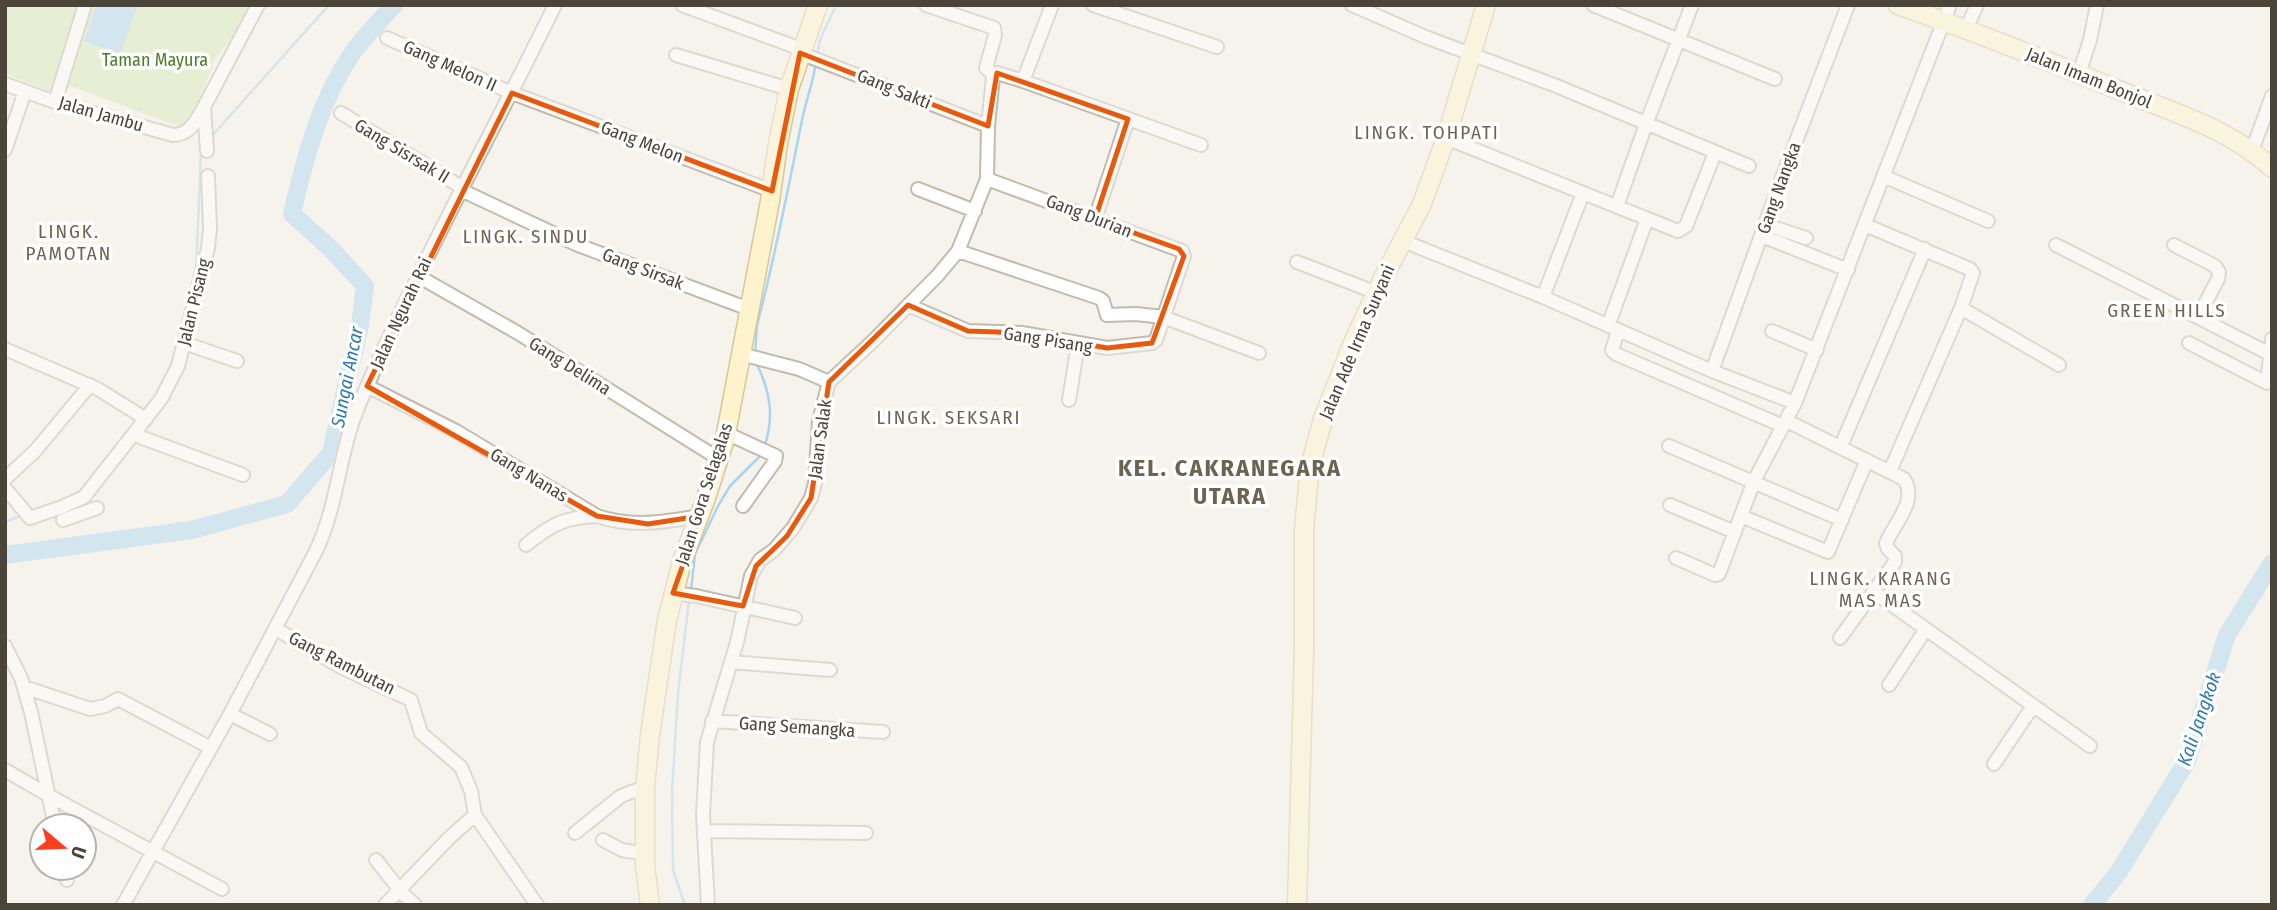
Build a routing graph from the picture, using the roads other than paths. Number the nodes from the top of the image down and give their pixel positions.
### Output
1 (258, 5) edge
2 (555, 5) edge
3 (682, 5) edge
4 (818, 5) edge
5 (926, 5) edge
6 (1052, 5) edge
7 (1093, 5) edge
8 (1352, 5) edge
9 (1486, 5) edge
10 (1594, 5) edge
11 (1692, 5) edge
12 (1848, 5) edge
13 (1898, 5) edge
14 (1977, 5) edge
15 (2097, 5) edge
16 (84, 8) dead end
17 (1946, 13) edge
18 (1966, 29) junction
19 (387, 38) dead end
20 (1679, 39) junction
21 (1217, 47) dead end
22 (804, 53) junction
23 (1470, 54) junction
24 (676, 55) dead end
25 (2079, 74) junction
26 (994, 75) junction
27 (1775, 79) dead end
28 (1023, 81) junction
29 (5, 84) edge
30 (789, 89) junction
31 (25, 91) junction
32 (512, 93) junction
33 (2272, 96) edge
34 (55, 102) junction
35 (341, 113) dead end
36 (1128, 119) junction
37 (1646, 124) junction
38 (201, 126) junction
39 (988, 126) junction
40 (1446, 138) junction
41 (1201, 145) dead end
42 (5, 150) edge
43 (2252, 150) junction
44 (207, 151) dead end
45 (1715, 152) junction
46 (1749, 166) dead end
47 (2272, 168) edge
48 (208, 176) dead end
49 (1883, 176) junction
50 (986, 179) junction
51 (462, 189) junction
52 (918, 189) dead end
53 (772, 191) junction
54 (1583, 193) junction
55 (1617, 206) junction
56 (975, 211) junction
57 (1095, 219) junction
58 (1647, 219) junction
59 (1987, 222) dead end
60 (1865, 225) junction
61 (1764, 230) junction
62 (1805, 239) dead end
63 (1403, 241) junction
64 (2056, 245) dead end
65 (2174, 245) dead end
66 (1925, 249) junction
67 (958, 251) junction
68 (1297, 262) dead end
69 (1848, 270) junction
70 (418, 276) junction
71 (1377, 293) junction
72 (1543, 297) junction
73 (908, 305) junction
74 (1961, 308) junction
75 (750, 309) junction
76 (1163, 317) junction
77 (2198, 317) junction
78 (1613, 328) junction
79 (1772, 331) dead end
80 (2272, 339) edge
81 (2189, 343) dead end
82 (184, 344) junction
83 (1078, 344) junction
84 (5, 349) edge
85 (1817, 350) junction
86 (1259, 353) dead end
87 (2270, 354) junction
88 (751, 357) junction
89 (237, 360) dead end
90 (2059, 365) dead end
91 (1712, 371) junction
92 (830, 382) junction
93 (90, 385) junction
94 (367, 386) junction
95 (1069, 400) dead end
96 (1795, 403) junction
97 (141, 419) junction
98 (1785, 424) junction
99 (726, 433) junction
100 (1669, 446) dead end
101 (1841, 446) junction
102 (719, 459) junction
103 (1867, 460) junction
104 (1890, 471) junction
105 (243, 475) dead end
106 (5, 479) edge
107 (1754, 481) junction
108 (5, 488) edge
109 (90, 491) junction
110 (1670, 505) dead end
111 (743, 506) dead end
112 (597, 516) junction
113 (700, 516) junction
114 (1741, 516) junction
115 (63, 520) dead end
116 (1842, 520) junction
117 (1735, 532) junction
118 (526, 545) dead end
119 (1676, 558) dead end
120 (1874, 592) junction
121 (684, 595) junction
122 (743, 606) junction
123 (795, 618) dead end
124 (276, 629) junction
125 (1926, 629) junction
126 (1840, 638) dead end
127 (5, 646) edge
128 (731, 662) junction
129 (830, 670) dead end
130 (1889, 685) dead end
131 (24, 687) junction
132 (2033, 706) junction
133 (230, 714) junction
134 (712, 721) junction
135 (883, 732) dead end
136 (270, 733) dead end
137 (2090, 746) dead end
138 (211, 748) junction
139 (1994, 764) dead end
140 (5, 770) edge
141 (645, 787) junction
142 (48, 795) junction
143 (52, 812) edge
144 (475, 815) junction
145 (704, 831) junction
146 (575, 833) dead end
147 (866, 833) dead end
148 (603, 840) dead end
149 (152, 852) junction
150 (645, 854) junction
151 (376, 860) dead end
152 (222, 889) dead end
153 (400, 890) junction
154 (123, 905) edge
155 (385, 905) edge
156 (415, 905) edge
157 (537, 905) edge
158 (650, 905) edge
159 (708, 905) edge
160 (1297, 905) edge

1 - 38 street
2 - 32 street, Jalan Ngurah Rai
3 - 22 street, Gang Sakti
4 - 22 street, Jalan Gora Selagalas
5 - 26 street, Jalan Salak
6 - 28 street
7 - 21 street
8 - 23 street
9 - 23 street, Jalan Ade Irma Suryani
10 - 20 street
11 - 20 street
12 - 61 street, Gang Nangka
13 - 17 street, Jalan Imam Bonjol
14 - 18 street
15 - 25 street
16 - 34 street
17 - 18 street, Jalan Imam Bonjol
17 - 49 street
18 - 25 street, Jalan Imam Bonjol
19 - 32 street, Gang Melon II
20 - 27 street
20 - 37 street
22 - 30 street, Jalan Gora Selagalas
22 - 39 street, Gang Sakti
23 - 37 street
23 - 40 street, Jalan Ade Irma Suryani
24 - 30 street
25 - 43 street, Jalan Imam Bonjol
26 - 28 street
26 - 39 street, Jalan Salak
28 - 36 street
29 - 31 street, Jalan Jambu
30 - 53 street, Jalan Gora Selagalas
31 - 34 street, Jalan Jambu
31 - 42 street
32 - 51 street, Jalan Ngurah Rai
32 - 53 street, Gang Melon
33 - 43 street
34 - 38 street, Jalan Jambu
35 - 51 street, Gang Sisrsak II
36 - 41 street
36 - 57 street
37 - 45 street
37 - 55 street
38 - 44 street
39 - 50 street, Jalan Salak
40 - 54 street
40 - 63 street, Jalan Ade Irma Suryani
43 - 47 street, Jalan Imam Bonjol
45 - 46 street
45 - 58 street
48 - 82 street, Jalan Pisang
49 - 59 street
49 - 60 street
50 - 56 street, Jalan Salak
50 - 57 street, Gang Durian
51 - 70 street, Jalan Ngurah Rai
51 - 75 street, Gang Sirsak
52 - 56 street
53 - 75 street, Jalan Gora Selagalas
54 - 55 street
54 - 72 street
55 - 58 street
56 - 67 street, Jalan Salak
57 - 76 street, Gang Durian
58 - 78 street
60 - 66 street
60 - 69 street
61 - 62 street
61 - 69 street
61 - 91 street, Gang Nangka
63 - 71 street, Jalan Ade Irma Suryani
63 - 72 street
64 - 77 street
65 - 77 street
66 - 74 street
66 - 101 street
67 - 73 street, Jalan Salak
67 - 76 street
68 - 71 street
69 - 85 street
70 - 94 street, Jalan Ngurah Rai
70 - 102 street, Gang Delima
71 - 160 street, Jalan Ade Irma Suryani
72 - 78 street
73 - 83 street, Gang Pisang
73 - 92 street, Jalan Salak
74 - 90 street
74 - 104 street
75 - 88 street, Jalan Gora Selagalas
76 - 83 street, Gang Pisang
76 - 86 street
77 - 87 street
78 - 91 street
78 - 98 street
79 - 85 street
80 - 87 street
81 - 87 street
82 - 89 street
82 - 97 street, Jalan Pisang
83 - 95 street
84 - 93 street
85 - 96 street
88 - 92 street
88 - 99 street, Jalan Gora Selagalas
91 - 96 street
92 - 122 street, Jalan Salak
93 - 97 street
93 - 106 street
94 - 112 street, Gang Nanas
94 - 124 street, Jalan Ngurah Rai
96 - 98 street
97 - 105 street
97 - 109 street, Jalan Pisang
98 - 101 street
98 - 107 street
99 - 102 street, Jalan Gora Selagalas
99 - 111 street
100 - 107 street
101 - 103 street
102 - 113 street, Jalan Gora Selagalas
103 - 104 street
103 - 116 street
104 - 120 street
107 - 114 street
107 - 116 street
108 - 109 street
109 - 115 street
110 - 117 street
112 - 113 street, Gang Nanas
112 - 118 street
113 - 121 street, Jalan Gora Selagalas
114 - 116 street
114 - 117 street
117 - 119 street
120 - 125 street
120 - 126 street
121 - 122 street
121 - 141 street, Jalan Gora Selagalas
122 - 123 street
122 - 128 street, Jalan Salak
124 - 133 street, Jalan Ngurah Rai
124 - 144 street, Gang Rambutan
125 - 130 street
125 - 132 street
127 - 131 street
128 - 129 street
128 - 134 street, Jalan Salak
131 - 138 street
131 - 142 street
132 - 137 street
132 - 139 street
133 - 136 street
133 - 138 street, Jalan Ngurah Rai
134 - 135 street, Gang Semangka
134 - 145 street, Jalan Salak
138 - 149 street, Jalan Ngurah Rai
140 - 142 street
141 - 146 street
141 - 150 street, Jalan Gora Selagalas
142 - 143 street
142 - 149 street
144 - 153 street
144 - 157 street, Gang Rambutan
145 - 147 street
145 - 159 street, Jalan Salak
148 - 150 street
149 - 152 street
149 - 154 street, Jalan Ngurah Rai
150 - 158 street, Jalan Gora Selagalas
151 - 153 street
153 - 155 street
153 - 156 street

